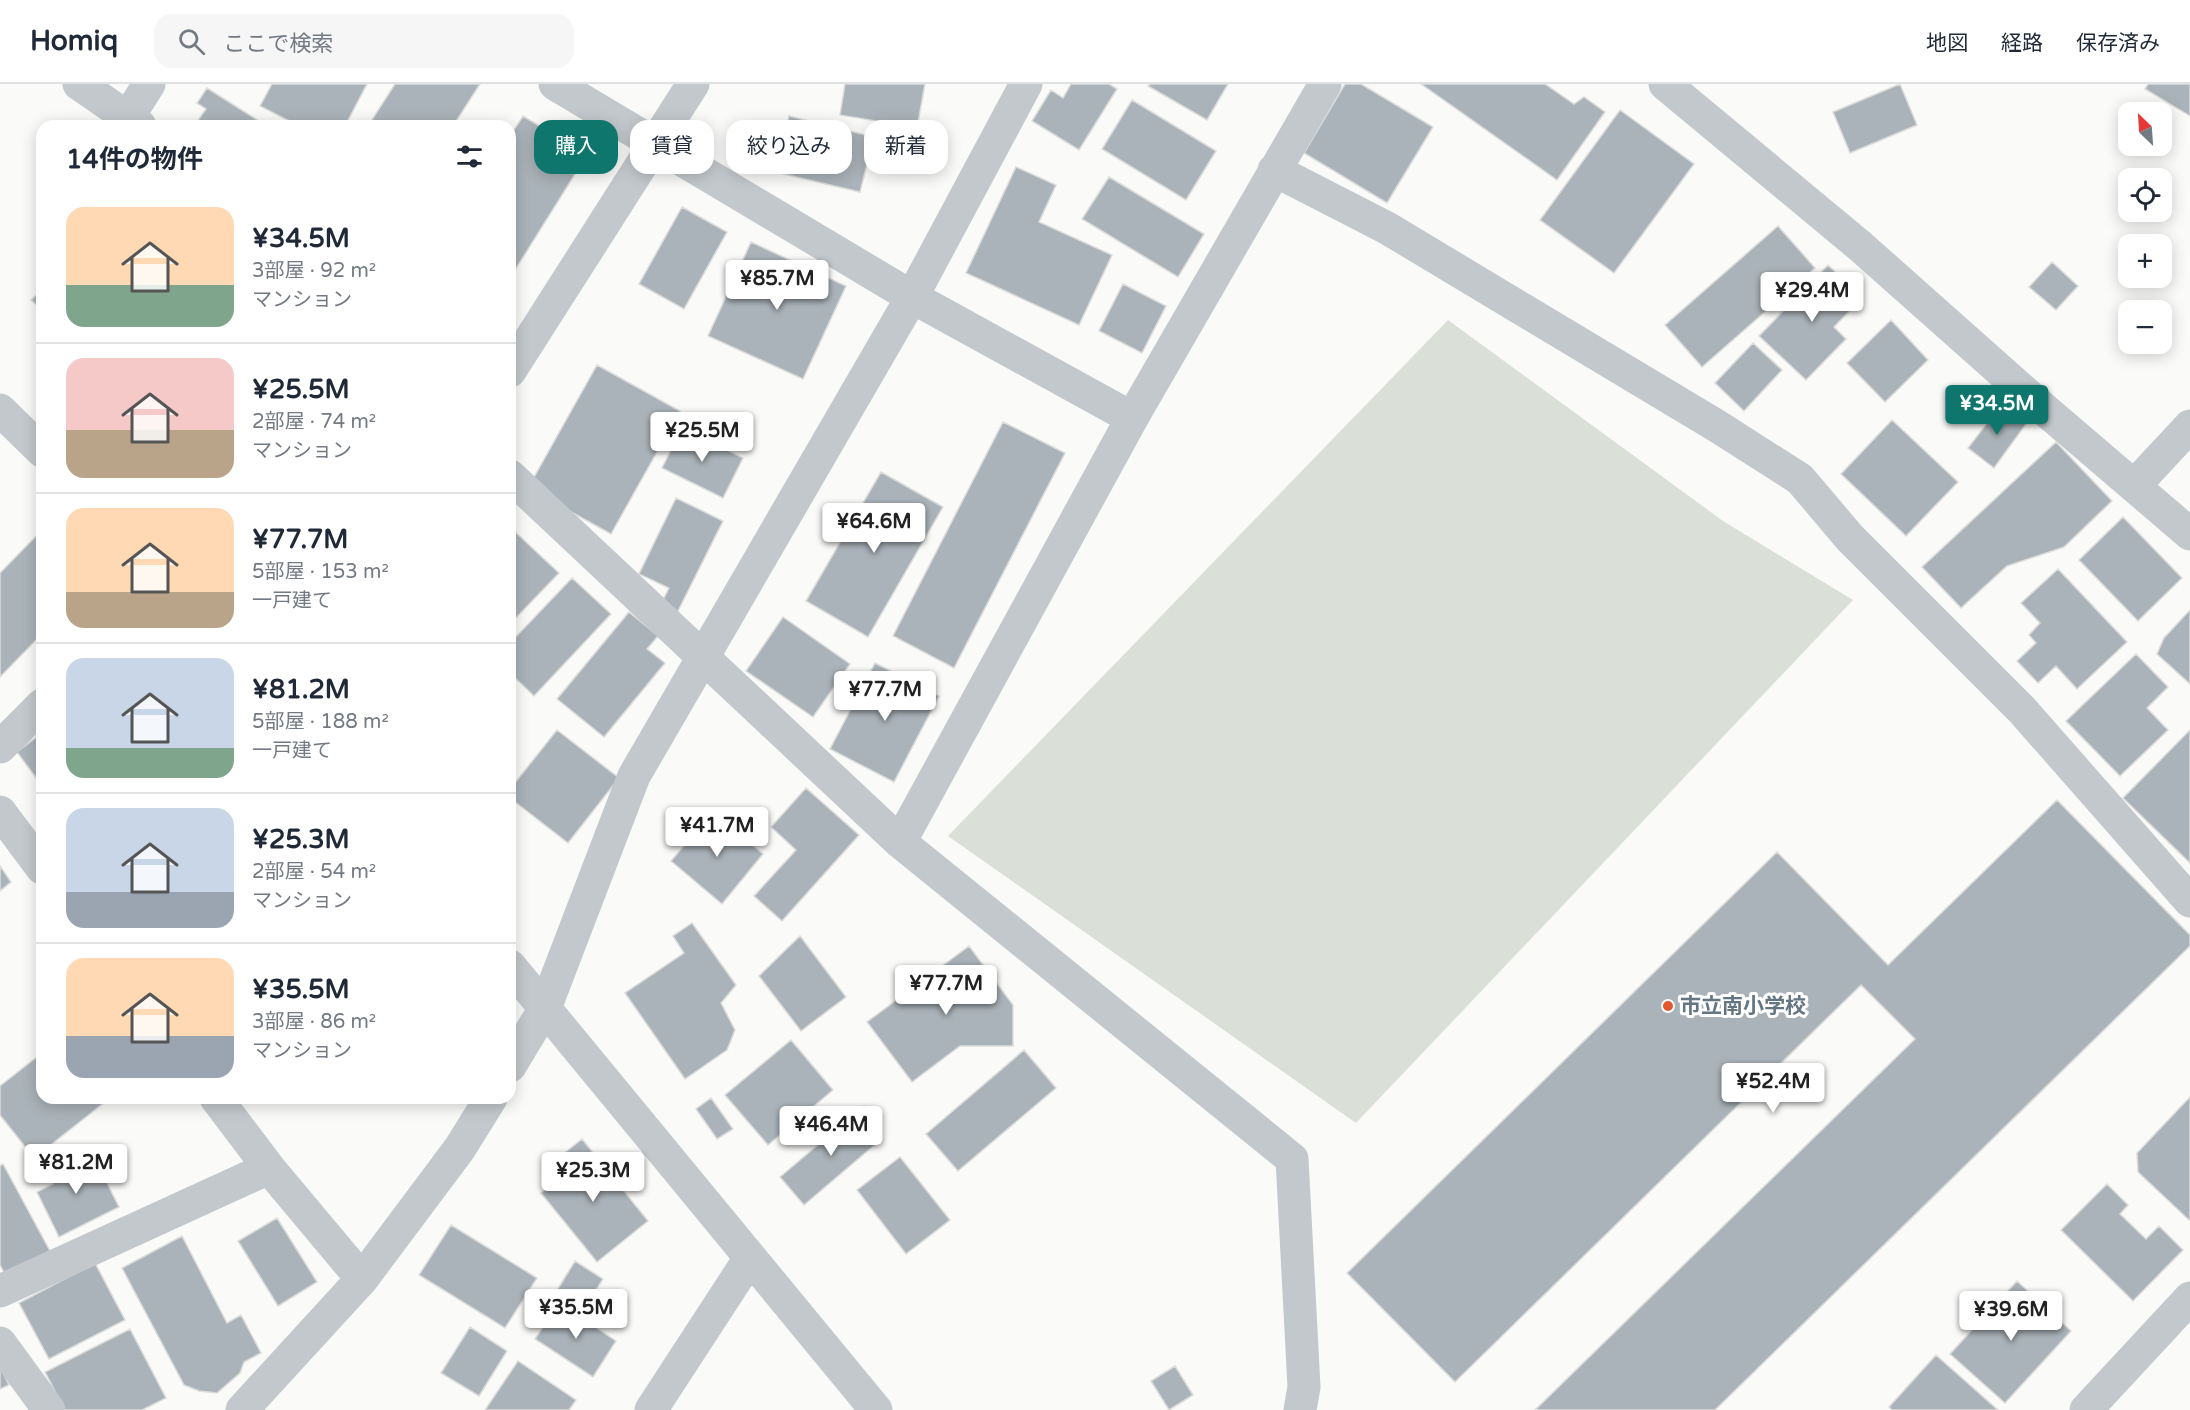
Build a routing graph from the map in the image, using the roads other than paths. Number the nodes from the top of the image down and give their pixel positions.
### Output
1 (80, 84) edge
2 (149, 84) edge
3 (555, 84) edge
4 (693, 84) edge
5 (1026, 84) edge
6 (1325, 84) edge
7 (1665, 84) edge
8 (134, 120) edge
9 (135, 120) edge
10 (670, 120) edge
11 (630, 129) edge
12 (1274, 170) junction
13 (636, 174) edge
14 (705, 174) edge
15 (912, 297) junction
16 (516, 362) edge
17 (0, 410) edge
18 (1132, 418) junction
19 (2190, 426) edge
20 (36, 445) edge
21 (516, 482) edge
22 (2135, 485) junction
23 (2190, 534) edge
24 (703, 657) junction
25 (36, 711) edge
26 (0, 747) edge
27 (0, 812) edge
28 (900, 842) junction
29 (36, 860) edge
30 (2190, 901) edge
31 (516, 973) edge
32 (545, 1008) junction
33 (516, 1056) edge
34 (221, 1104) edge
35 (486, 1104) edge
36 (269, 1168) junction
37 (750, 1258) junction
38 (362, 1279) junction
39 (0, 1291) edge
40 (2190, 1298) edge
41 (0, 1343) edge
42 (50, 1410) edge
43 (242, 1410) edge
44 (651, 1410) edge
45 (876, 1410) edge
46 (1300, 1410) edge
47 (2086, 1410) edge

1 - 8 street
2 - 9 street
3 - 11 street
4 - 10 street
5 - 15 street
6 - 12 street
7 - 22 street
12 - 18 street
12 - 30 street
13 - 16 street
14 - 15 street
15 - 18 street
15 - 24 street
17 - 20 street
18 - 28 street
19 - 22 street
21 - 24 street
22 - 23 street
24 - 28 street
24 - 32 street
25 - 26 street
27 - 29 street
28 - 46 street
31 - 32 street
32 - 33 street
32 - 37 street
34 - 36 street
35 - 38 street
36 - 38 street
36 - 39 street
37 - 44 street
37 - 45 street
38 - 43 street
40 - 47 street
41 - 42 street

